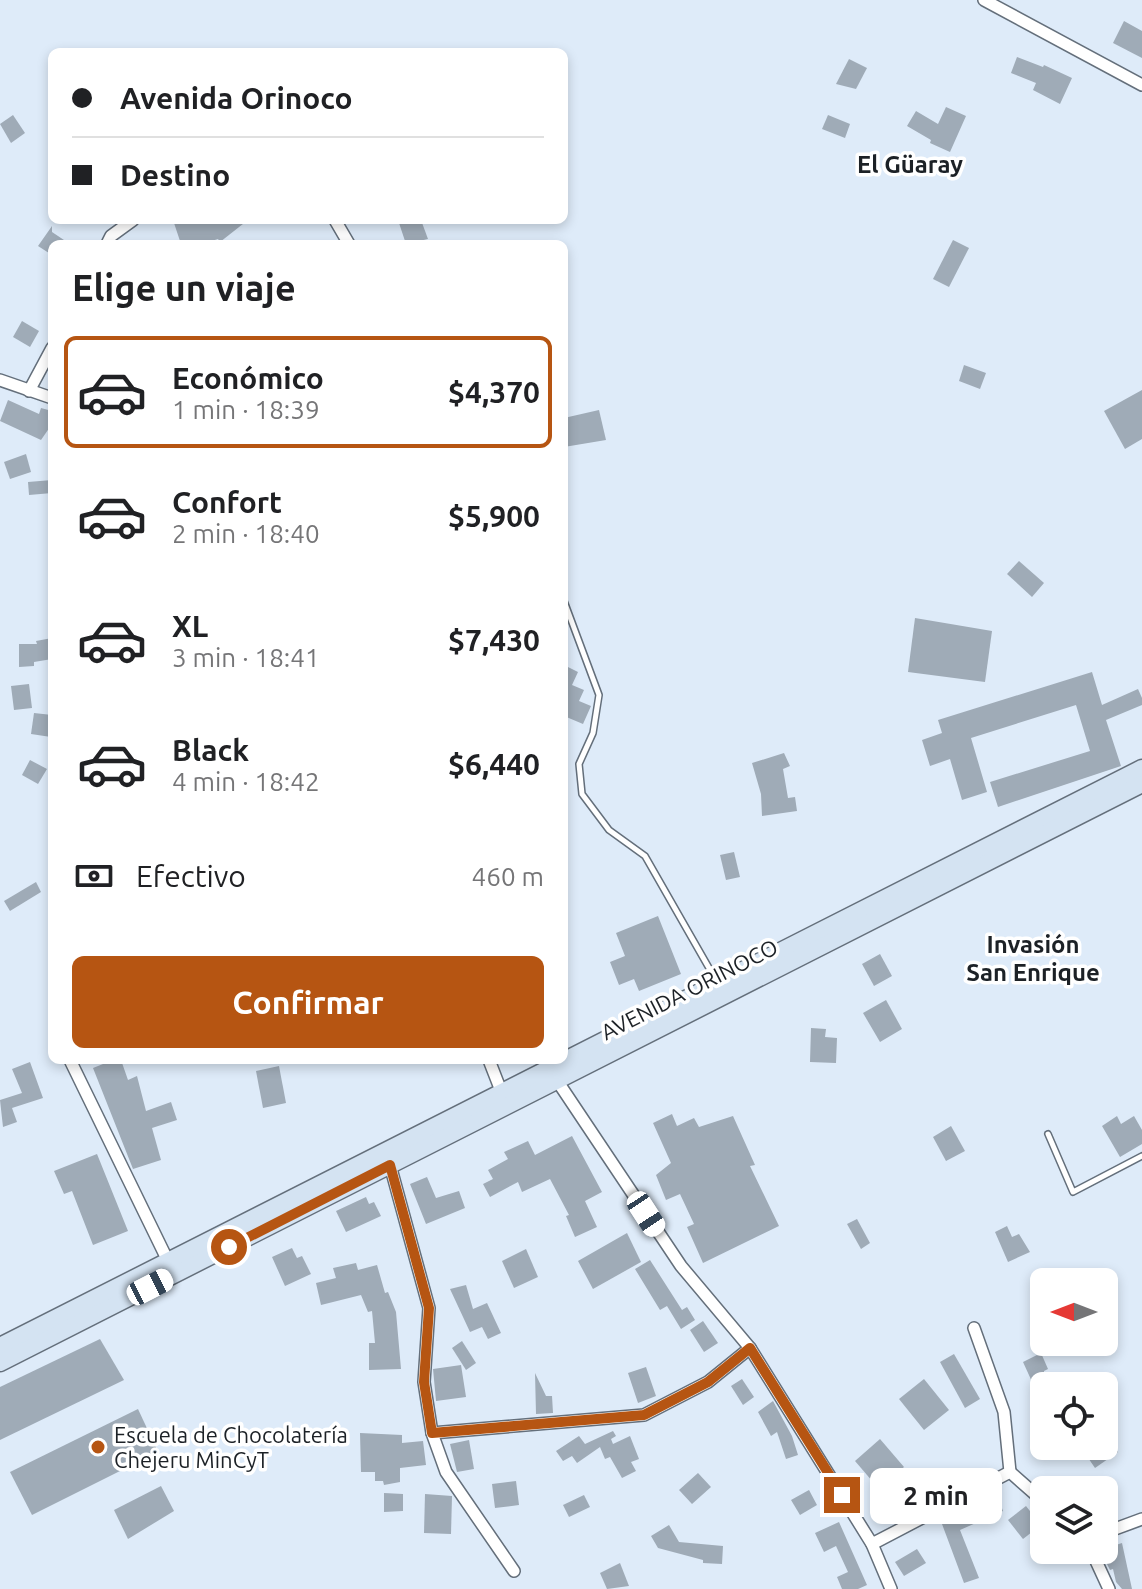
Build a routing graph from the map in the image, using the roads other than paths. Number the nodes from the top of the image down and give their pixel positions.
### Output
1 (984, 0) edge
2 (1142, 85) edge
3 (128, 224) edge
4 (109, 240) edge
5 (48, 355) edge
6 (0, 380) edge
7 (29, 391) junction
8 (48, 397) edge
9 (568, 612) edge
10 (1142, 768) edge
11 (1142, 784) edge
12 (718, 982) junction
13 (72, 1064) edge
14 (491, 1064) edge
15 (558, 1082) junction
16 (505, 1100) junction
17 (1048, 1134) dead end
18 (1142, 1156) edge
19 (390, 1165) junction
20 (168, 1261) junction
21 (974, 1328) dead end
22 (0, 1346) edge
23 (750, 1348) junction
24 (0, 1363) edge
25 (432, 1433) junction
26 (1010, 1472) junction
27 (1030, 1490) edge
28 (1142, 1519) edge
29 (1118, 1528) edge
30 (872, 1544) junction
31 (1097, 1564) edge
32 (514, 1571) dead end
33 (891, 1589) edge
34 (1109, 1589) edge

1 - 2 street
3 - 4 street
5 - 7 street
6 - 7 street
7 - 8 street
9 - 12 lane
10 - 12 street, AVENIDA ORINOCO
11 - 15 street, AVENIDA ORINOCO
12 - 16 street, AVENIDA ORINOCO
13 - 20 street
14 - 16 street
15 - 16 street, AVENIDA ORINOCO
15 - 23 street
16 - 19 street, AVENIDA ORINOCO
16 - 20 street, AVENIDA ORINOCO
17 - 18 lane
19 - 24 street, AVENIDA ORINOCO
19 - 25 street
20 - 22 street, AVENIDA ORINOCO
21 - 26 street
23 - 25 street
23 - 30 street
25 - 32 street
26 - 27 street
26 - 30 street
28 - 29 street
30 - 33 street
31 - 34 street

